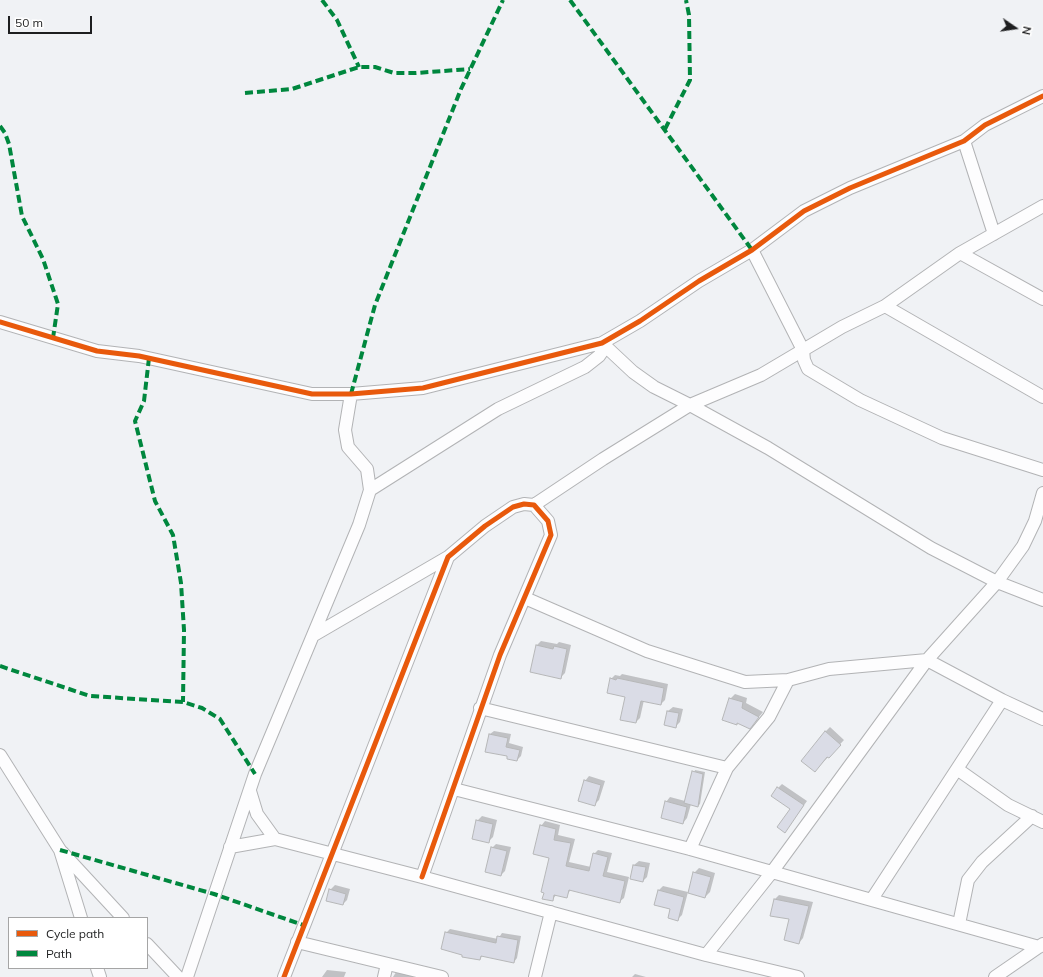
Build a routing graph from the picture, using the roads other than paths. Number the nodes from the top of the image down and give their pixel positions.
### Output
1 (1043, 96) edge
2 (964, 142) junction
3 (1043, 206) edge
4 (994, 234) junction
5 (752, 250) junction
6 (960, 253) junction
7 (1043, 299) edge
8 (885, 306) junction
9 (0, 322) edge
10 (604, 344) junction
11 (803, 350) junction
12 (351, 394) junction
13 (1043, 397) edge
14 (690, 405) junction
15 (1043, 470) edge
16 (370, 490) junction
17 (1043, 493) edge
18 (534, 505) junction
19 (448, 557) junction
20 (998, 582) junction
21 (525, 598) junction
22 (1043, 600) edge
23 (314, 635) junction
24 (927, 660) junction
25 (788, 680) junction
26 (1002, 700) junction
27 (480, 708) junction
28 (1043, 719) edge
29 (0, 755) edge
30 (727, 768) junction
31 (957, 769) junction
32 (454, 789) junction
33 (250, 791) junction
34 (1032, 816) junction
35 (1043, 822) edge
36 (275, 839) junction
37 (230, 847) junction
38 (690, 849) junction
39 (60, 850) junction
40 (332, 853) junction
41 (772, 872) junction
42 (422, 877) junction
43 (872, 899) junction
44 (551, 912) junction
45 (81, 917) edge
46 (122, 917) edge
47 (959, 924) junction
48 (297, 942) junction
49 (148, 945) edge
50 (1041, 946) edge
51 (706, 955) junction
52 (387, 964) junction
53 (178, 977) edge
54 (187, 977) edge
55 (284, 977) edge
56 (384, 977) edge
57 (442, 977) edge
58 (535, 977) edge
59 (798, 977) edge
60 (995, 977) edge

1 - 2 street
2 - 4 street
2 - 5 street
3 - 4 street
4 - 6 street
5 - 10 street
5 - 11 street
6 - 7 street
6 - 8 street
8 - 11 street
8 - 13 street
9 - 12 street
10 - 12 street
10 - 14 street
10 - 16 street
11 - 14 street
11 - 15 street
12 - 16 street
14 - 18 street
14 - 20 street
16 - 23 street
17 - 20 street
18 - 19 street
18 - 21 street
19 - 23 street
19 - 40 street
20 - 22 street
20 - 24 street
21 - 25 street
21 - 27 street
23 - 33 street
24 - 25 street
24 - 26 street
24 - 41 street
25 - 30 street
26 - 28 street
26 - 31 street
27 - 30 street
27 - 32 street
29 - 39 street
30 - 38 street
31 - 34 street
31 - 43 street
32 - 38 street
32 - 42 street
33 - 36 street
33 - 37 street
34 - 35 street
34 - 47 street
36 - 37 street
36 - 40 street
37 - 54 street
38 - 41 street
39 - 45 street
39 - 46 street
40 - 42 street
40 - 48 street
41 - 43 street
41 - 51 street
42 - 44 street
43 - 47 street
44 - 51 street
44 - 58 street
47 - 50 street
48 - 52 street
48 - 55 street
49 - 53 street
50 - 60 street
51 - 59 street
52 - 56 street
52 - 57 street

